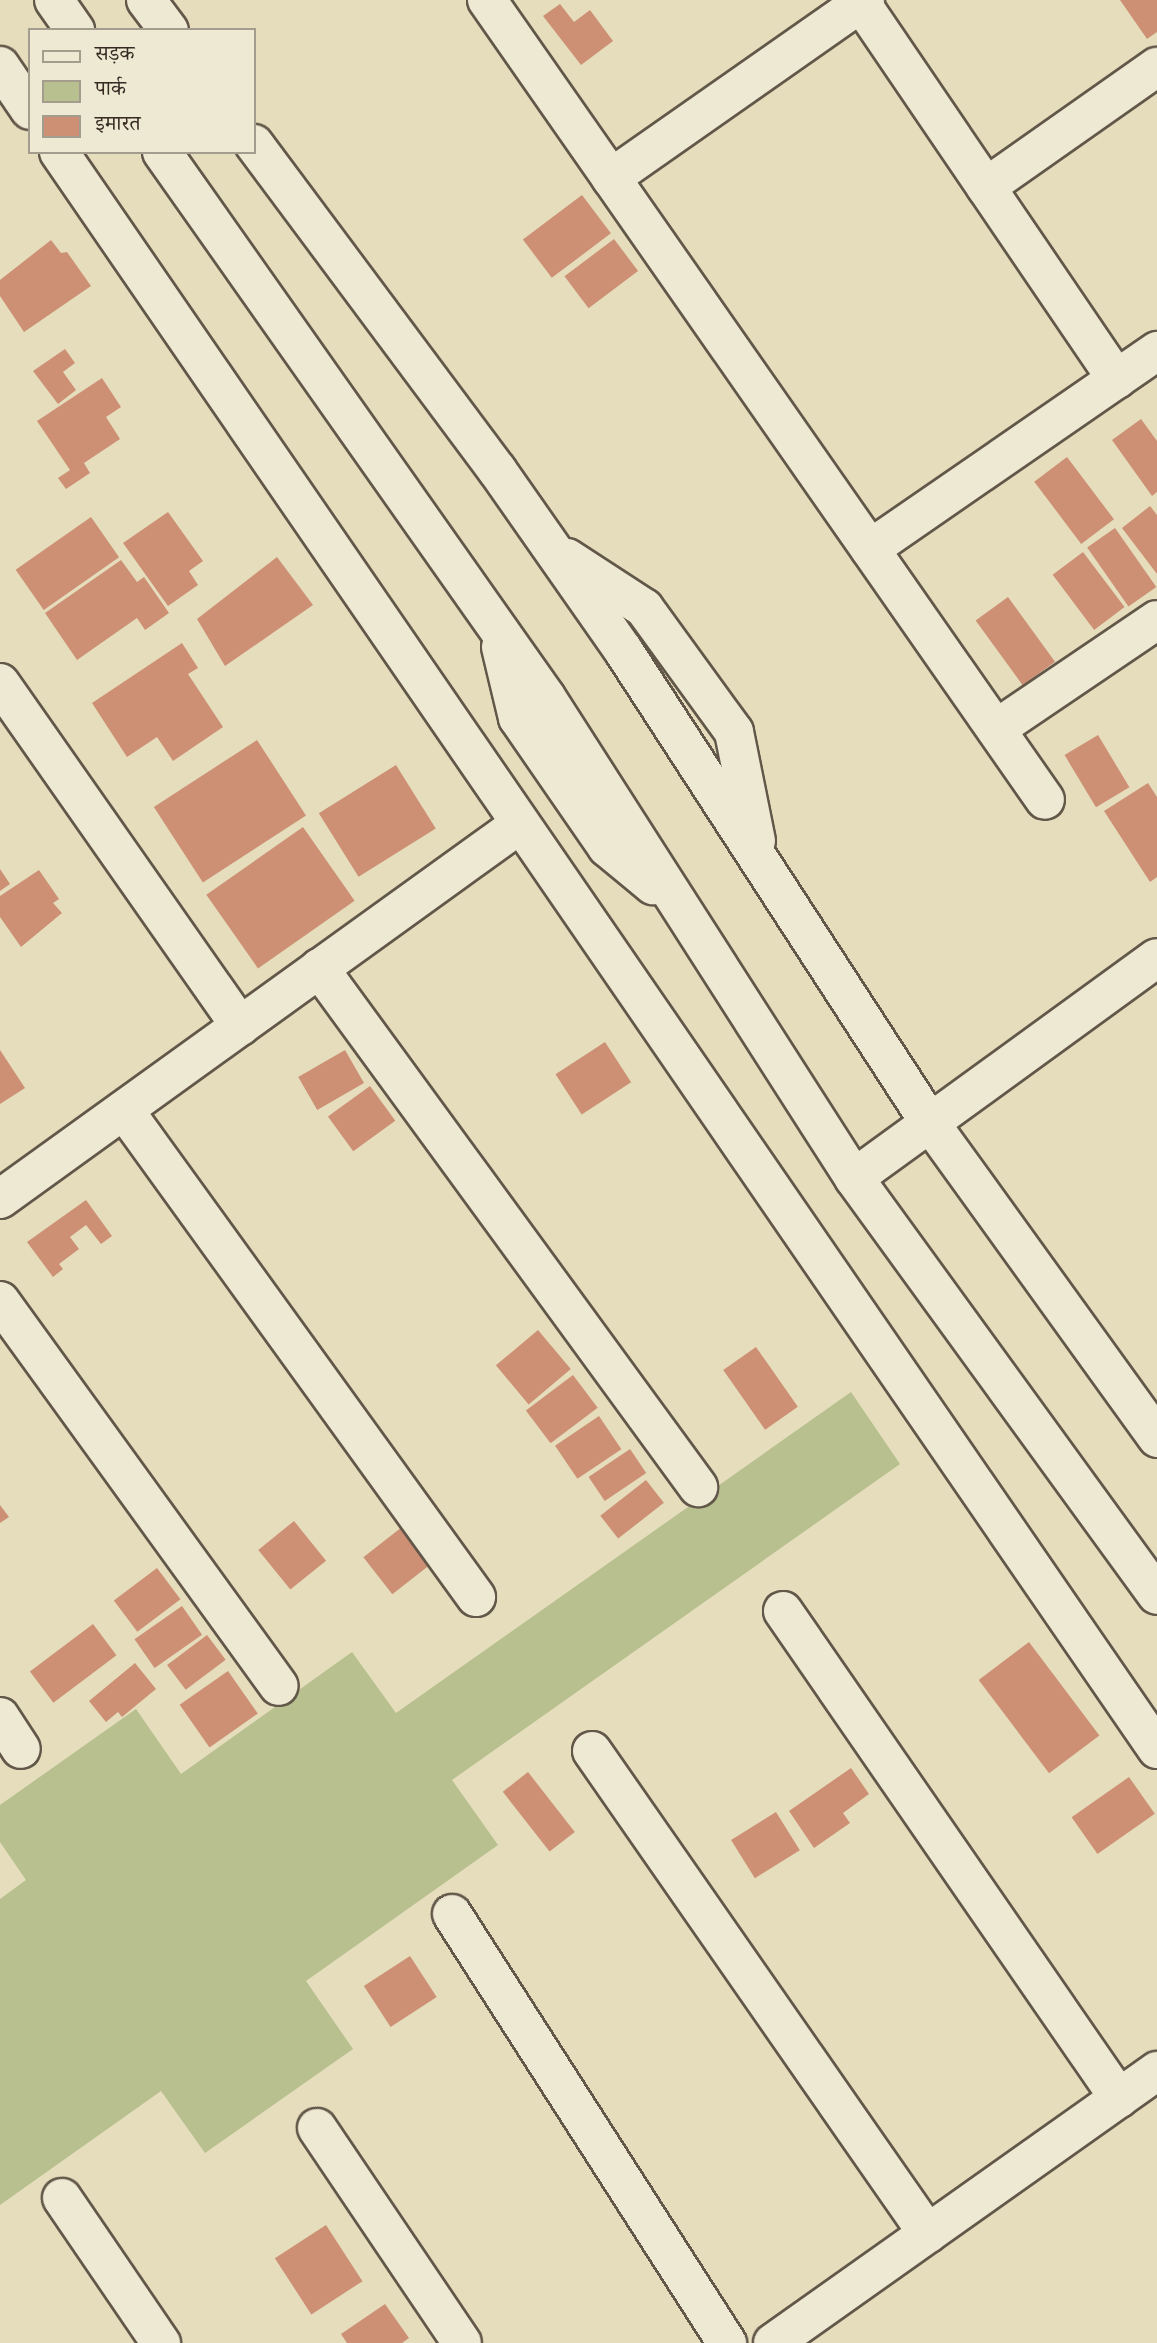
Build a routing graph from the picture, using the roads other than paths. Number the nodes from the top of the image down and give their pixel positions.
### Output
1 (54, 0) edge
2 (146, 0) edge
3 (487, 0) edge
4 (863, 2) edge
5 (74, 28) edge
6 (167, 28) edge
7 (0, 66) edge
8 (1157, 67) edge
9 (28, 107) edge
10 (256, 147) edge
11 (60, 154) edge
12 (163, 154) edge
13 (611, 177) junction
14 (986, 187) junction
15 (1157, 351) edge
16 (1116, 379) junction
17 (870, 549) junction
18 (1157, 620) edge
19 (0, 683) edge
20 (996, 729) junction
21 (1045, 800) dead end
22 (520, 824) junction
23 (1157, 958) edge
24 (320, 968) junction
25 (240, 1026) junction
26 (124, 1110) junction
27 (928, 1120) junction
28 (854, 1178) junction
29 (0, 1199) edge
30 (0, 1301) edge
31 (1157, 1438) edge
32 (698, 1487) dead end
33 (1157, 1595) edge
34 (476, 1597) dead end
35 (783, 1611) dead end
36 (279, 1686) dead end
37 (0, 1717) edge
38 (22, 1749) dead end
39 (1157, 1749) edge
40 (592, 1751) dead end
41 (452, 1914) dead end
42 (1157, 2071) edge
43 (1119, 2098) junction
44 (317, 2128) dead end
45 (62, 2198) dead end
46 (928, 2234) junction
47 (161, 2343) edge
48 (462, 2343) edge
49 (727, 2343) edge
50 (773, 2343) edge

1 - 5 street
2 - 6 street
3 - 13 street
4 - 13 street
4 - 14 street
7 - 9 street
8 - 14 street
10 - 27 street
11 - 22 street
12 - 28 street
13 - 17 street
14 - 16 street
15 - 16 street
16 - 17 street
17 - 20 street
18 - 20 street
19 - 25 street
20 - 21 street
22 - 24 street
22 - 39 street
23 - 27 street
24 - 25 street
24 - 32 street
25 - 26 street
26 - 29 street
26 - 34 street
27 - 28 street
27 - 31 street
28 - 33 street
30 - 36 street
35 - 43 street
37 - 38 street
40 - 46 street
41 - 49 street
42 - 43 street
43 - 46 street
44 - 48 street
45 - 47 street
46 - 50 street

